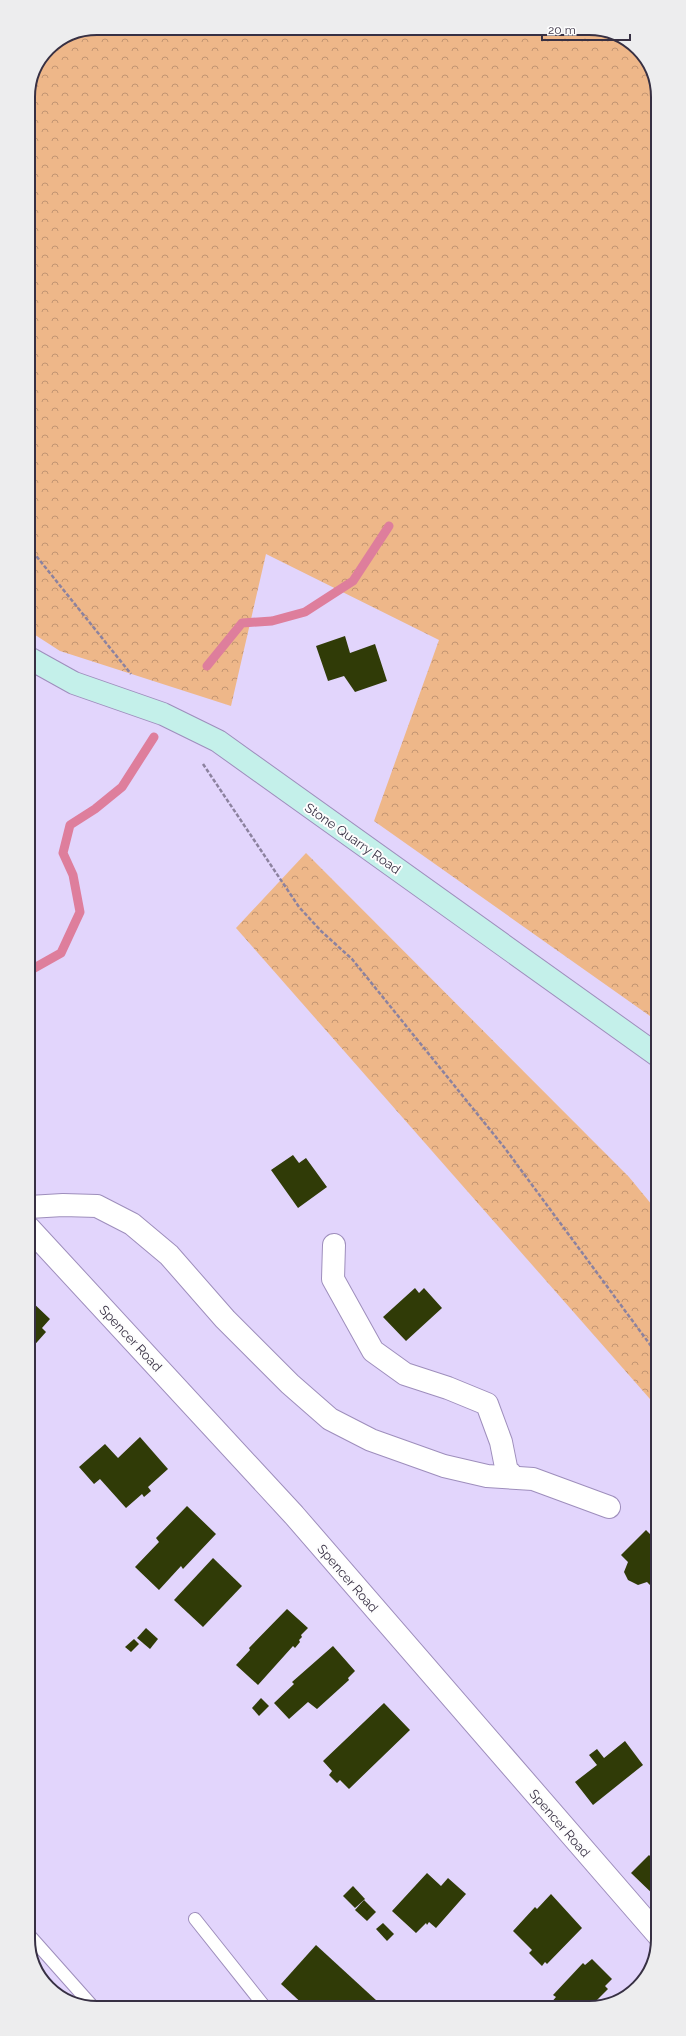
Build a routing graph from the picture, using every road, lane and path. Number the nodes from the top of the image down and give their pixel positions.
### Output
1 (35, 555) edge
2 (35, 661) edge
3 (135, 680) dead end
4 (199, 759) dead end
5 (651, 1051) edge
6 (35, 1207) edge
7 (35, 1234) edge
8 (334, 1245) dead end
9 (651, 1346) edge
10 (509, 1475) junction
11 (609, 1507) dead end
12 (195, 1919) dead end
13 (651, 1927) edge
14 (35, 1942) edge
15 (87, 2000) edge
16 (260, 2001) edge

1 - 3 path
2 - 5 street, Stone Quarry Road
4 - 9 path
6 - 10 street
7 - 13 street, Spencer Road
8 - 10 street
10 - 11 street
12 - 16 lane
14 - 15 lane

